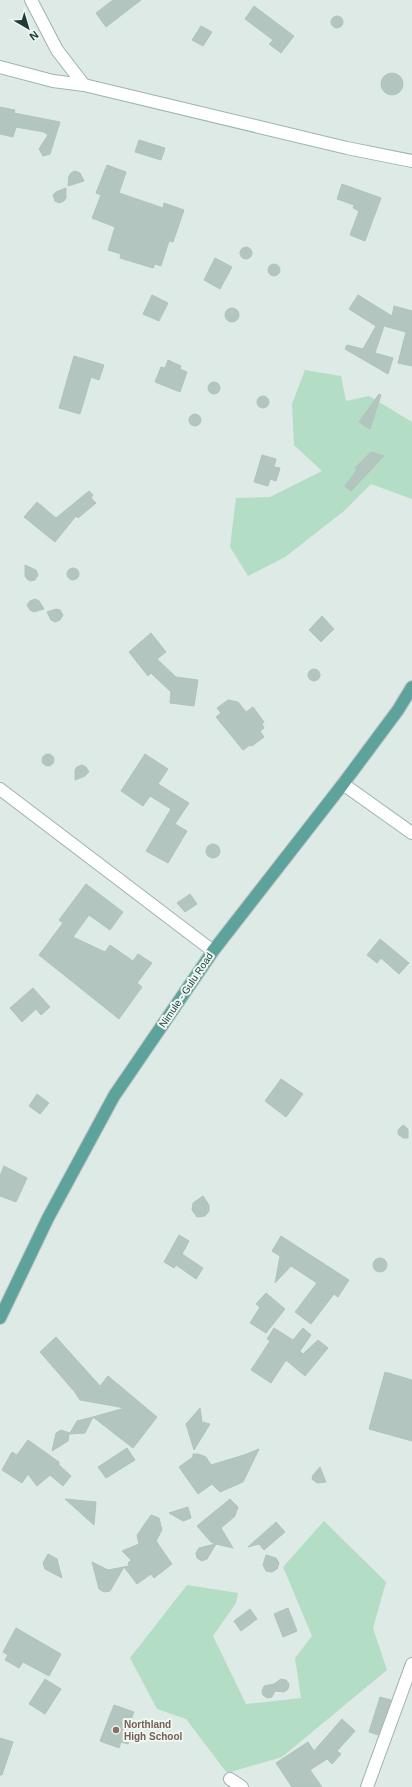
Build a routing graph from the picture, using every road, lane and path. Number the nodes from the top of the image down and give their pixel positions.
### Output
1 (31, 0) edge
2 (0, 67) edge
3 (84, 85) junction
4 (412, 161) edge
5 (412, 687) edge
6 (343, 784) junction
7 (2, 795) edge
8 (412, 833) edge
9 (213, 951) junction
10 (0, 1318) edge
11 (412, 1664) edge
12 (230, 1779) dead end
13 (242, 1787) edge
14 (366, 1787) edge

1 - 3 street
2 - 3 street
3 - 4 street
5 - 6 main road, Nimule - Gulu Road
6 - 8 street
6 - 9 main road, Nimule - Gulu Road
7 - 9 street
9 - 10 main road, Nimule - Gulu Road
11 - 14 street
12 - 13 street

